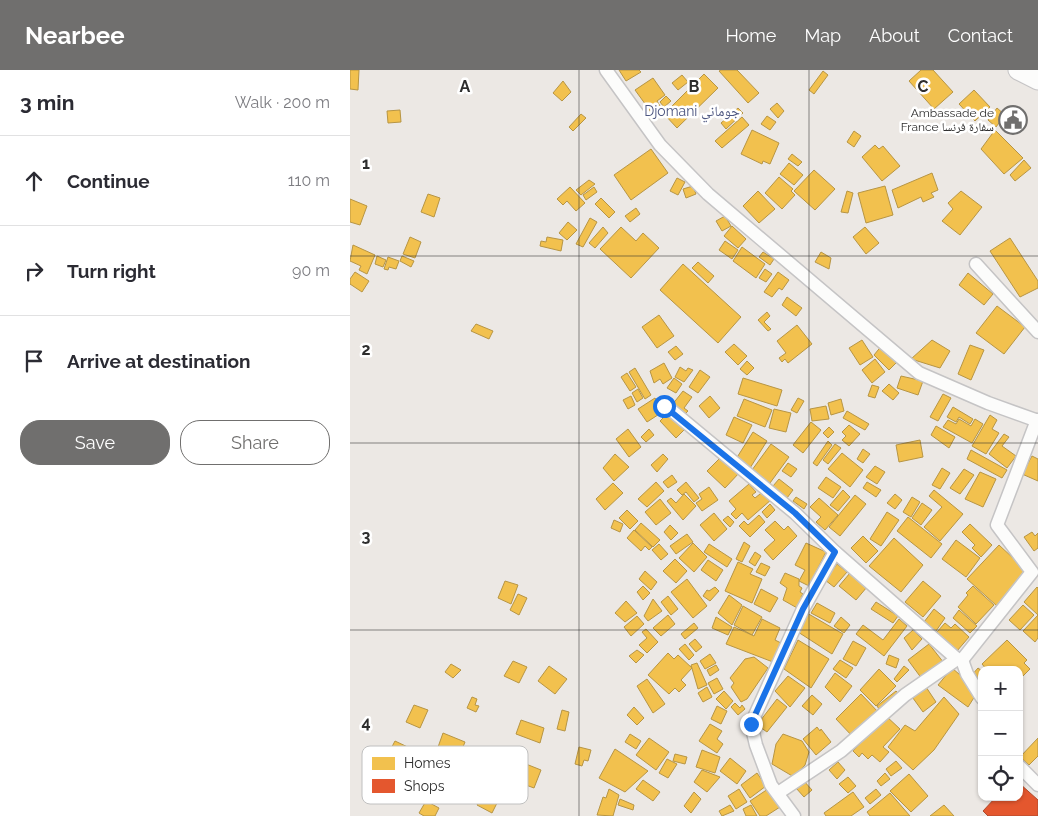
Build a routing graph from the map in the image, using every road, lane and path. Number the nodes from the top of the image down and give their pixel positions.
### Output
1 (606, 70) edge
2 (1018, 70) edge
3 (1038, 80) edge
4 (976, 264) dead end
5 (1038, 332) edge
6 (664, 406) dead end
7 (1037, 420) edge
8 (835, 552) junction
9 (959, 660) junction
10 (978, 692) edge
11 (1023, 770) edge
12 (1038, 786) edge
13 (778, 793) junction
14 (794, 816) edge

1 - 7 street
2 - 3 main road
4 - 5 street
6 - 8 street
7 - 9 street
8 - 9 street
8 - 13 street
9 - 10 street
9 - 13 street
11 - 12 street
13 - 14 street

